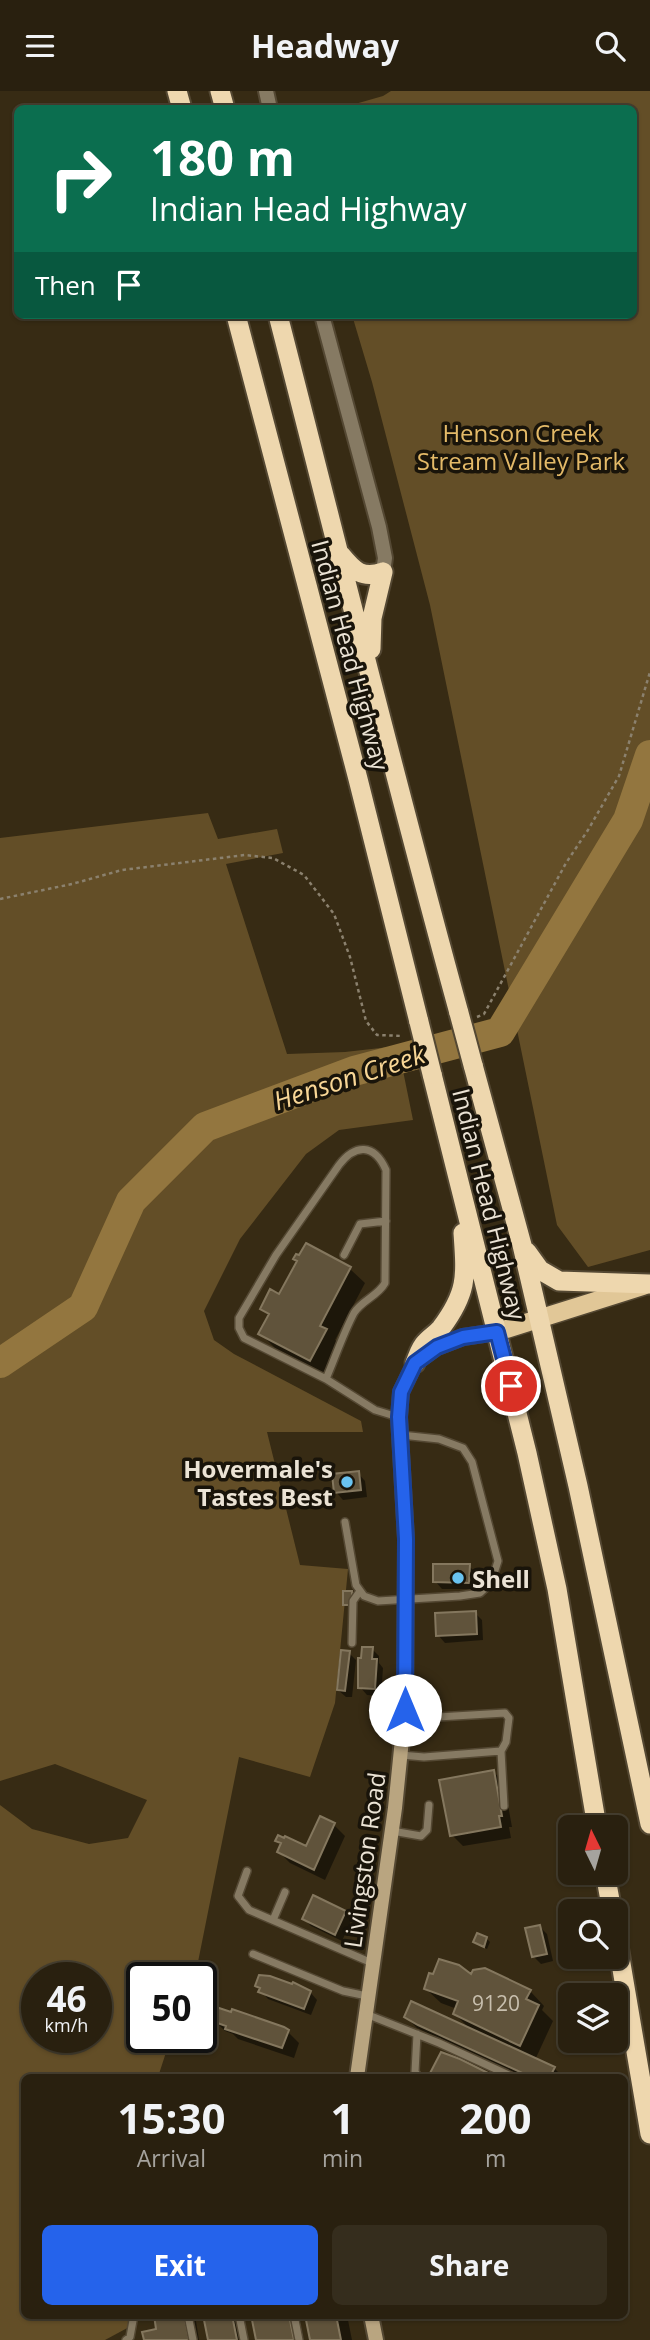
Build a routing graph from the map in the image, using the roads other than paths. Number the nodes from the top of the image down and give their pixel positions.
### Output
1 (237, 319) edge
2 (279, 319) edge
3 (323, 319) edge
4 (341, 555) junction
5 (383, 572) junction
6 (371, 678) junction
7 (460, 1180) junction
8 (386, 1221) junction
9 (522, 1245) junction
10 (344, 1255) dead end
11 (650, 1284) edge
12 (538, 1319) junction
13 (497, 1332) junction
14 (415, 1363) junction
15 (326, 1379) junction
16 (399, 1417) junction
17 (401, 1435) junction
18 (345, 1522) dead end
19 (360, 1591) junction
20 (406, 1598) junction
21 (352, 1643) dead end
22 (404, 1719) junction
23 (501, 1751) junction
24 (401, 1755) junction
25 (429, 1805) dead end
26 (504, 1805) dead end
27 (595, 1815) edge
28 (650, 1824) edge
29 (392, 1831) junction
30 (247, 1871) dead end
31 (285, 1892) dead end
32 (273, 1920) junction
33 (253, 1954) dead end
34 (372, 1963) junction
35 (622, 1969) edge
36 (367, 1996) junction
37 (365, 2014) junction
38 (417, 2034) junction
39 (357, 2074) edge
40 (417, 2074) edge
41 (506, 2074) edge
42 (650, 2134) edge
43 (133, 2319) edge
44 (189, 2319) edge
45 (240, 2319) edge
46 (295, 2319) edge
47 (372, 2319) edge
48 (126, 2340) edge
49 (193, 2340) edge
50 (244, 2340) edge
51 (299, 2340) edge
52 (376, 2340) edge

1 - 7 highway, Indian Head Highway, bridge
2 - 4 highway, Indian Head Highway
3 - 5 street
4 - 5 highway
4 - 6 highway, Indian Head Highway
5 - 6 highway
6 - 9 highway, Indian Head Highway, bridge
7 - 13 highway, Indian Head Highway
7 - 14 highway
8 - 10 lane
8 - 15 lane
8 - 15 lane
9 - 11 highway
9 - 12 highway, Indian Head Highway
11 - 12 main road
12 - 13 main road
12 - 28 highway, Indian Head Highway
13 - 14 main road
13 - 27 highway, Indian Head Highway
14 - 16 main road, Livingston Road
15 - 16 lane
16 - 17 main road, Livingston Road
17 - 20 main road, Livingston Road
17 - 20 lane
18 - 19 lane
19 - 20 lane
19 - 21 lane
20 - 22 main road, Livingston Road
22 - 23 lane
22 - 24 main road, Livingston Road
23 - 24 lane
23 - 26 lane
24 - 29 main road, Livingston Road
25 - 29 lane
29 - 34 main road, Livingston Road
30 - 32 lane
31 - 32 lane
32 - 34 lane
33 - 36 lane
34 - 36 main road, Livingston Road
35 - 42 highway
36 - 37 main road, Livingston Road
37 - 38 lane
37 - 39 main road, Livingston Road
38 - 40 lane
38 - 41 lane
43 - 48 lane
44 - 49 lane
45 - 50 lane
46 - 51 lane
47 - 52 main road

